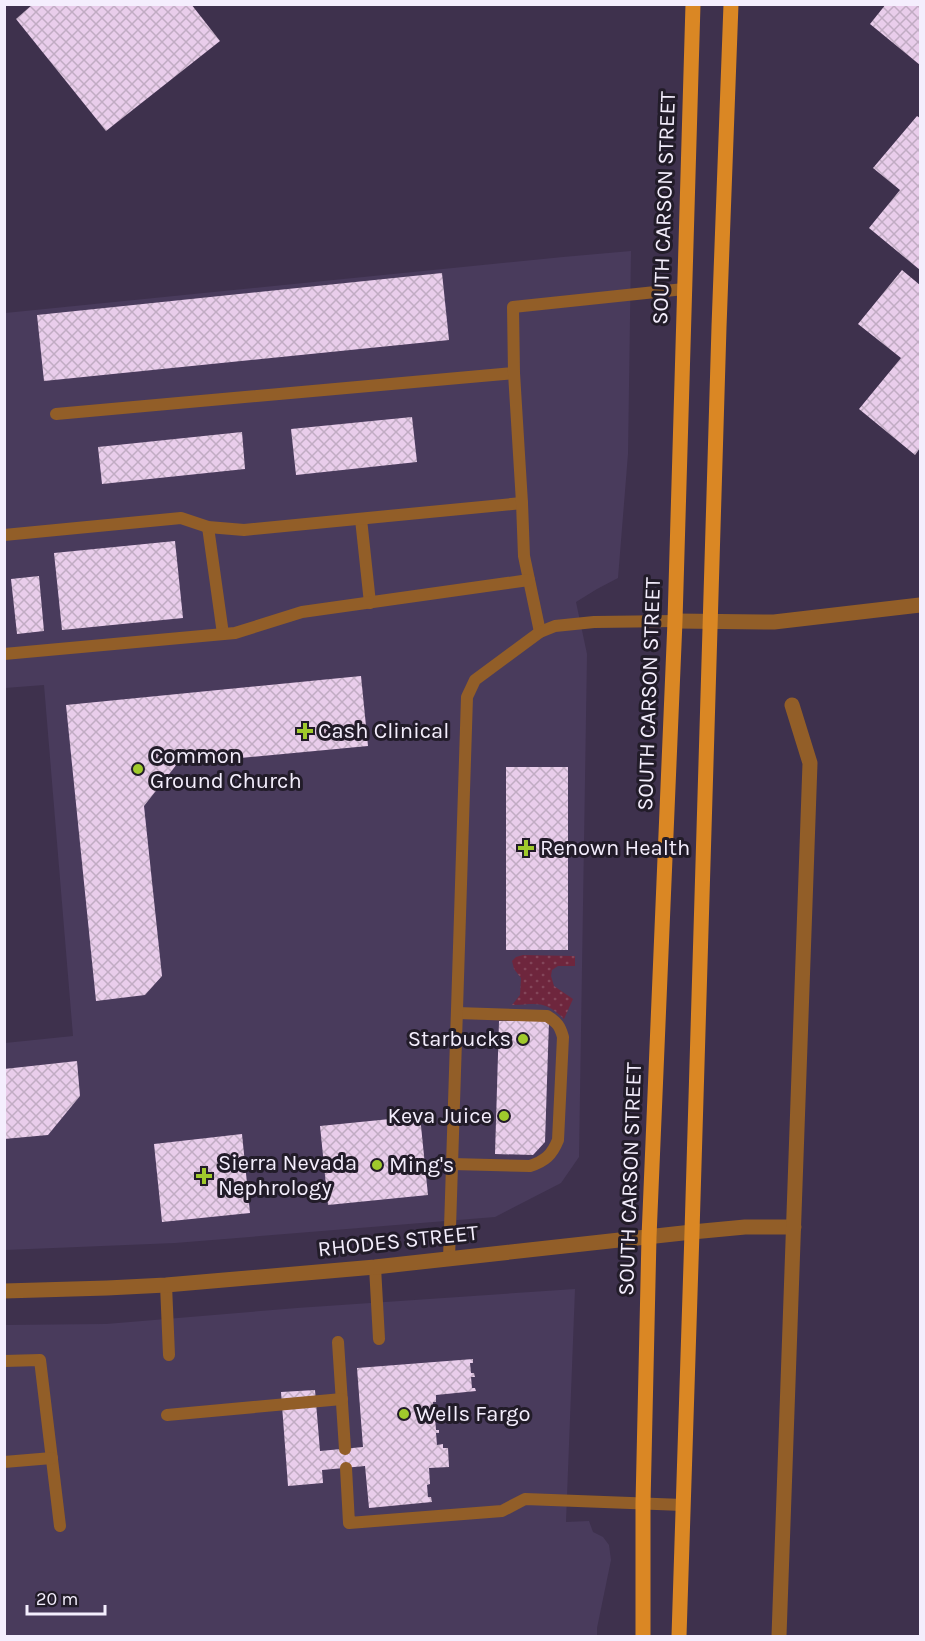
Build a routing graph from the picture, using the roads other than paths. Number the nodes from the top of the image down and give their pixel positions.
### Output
1 (693, 4) edge
2 (731, 4) edge
3 (684, 289) junction
4 (514, 373) junction
5 (56, 414) dead end
6 (522, 503) junction
7 (361, 519) junction
8 (208, 527) junction
9 (4, 535) edge
10 (529, 580) junction
11 (370, 603) junction
12 (921, 604) edge
13 (710, 620) junction
14 (675, 621) junction
15 (540, 632) junction
16 (223, 634) junction
17 (4, 654) edge
18 (792, 705) dead end
19 (457, 1012) junction
20 (452, 1164) junction
21 (794, 1227) junction
22 (692, 1232) junction
23 (649, 1237) junction
24 (449, 1259) junction
25 (375, 1267) junction
26 (166, 1285) junction
27 (4, 1291) edge
28 (380, 1339) dead end
29 (338, 1342) dead end
30 (169, 1355) dead end
31 (4, 1361) edge
32 (342, 1400) junction
33 (167, 1415) dead end
34 (345, 1449) dead end
35 (52, 1458) junction
36 (4, 1462) edge
37 (346, 1468) dead end
38 (643, 1504) junction
39 (683, 1505) junction
40 (60, 1526) dead end
41 (643, 1636) edge
42 (679, 1636) edge
43 (779, 1636) edge

1 - 3 main road, SOUTH CARSON STREET
2 - 13 main road
3 - 4 lane
3 - 14 main road, SOUTH CARSON STREET
4 - 5 lane
4 - 6 lane
6 - 7 lane
6 - 10 lane
7 - 8 lane
7 - 11 lane
8 - 9 lane
8 - 16 lane
10 - 11 lane
10 - 15 lane
11 - 16 lane
12 - 13 street
13 - 14 street
13 - 22 main road
14 - 15 lane
14 - 23 main road, SOUTH CARSON STREET
15 - 19 lane
16 - 17 lane
18 - 21 street
19 - 20 lane
19 - 20 lane
20 - 24 lane
21 - 22 street, RHODES STREET
21 - 43 street
22 - 23 street, RHODES STREET
22 - 39 main road
23 - 24 street, RHODES STREET
23 - 38 main road, SOUTH CARSON STREET
24 - 25 street, RHODES STREET
25 - 26 street, RHODES STREET
25 - 28 lane
26 - 27 street, RHODES STREET
26 - 30 lane
29 - 32 lane
31 - 35 lane
32 - 33 lane
32 - 34 lane
35 - 36 lane
35 - 40 lane
37 - 38 lane
38 - 39 lane
38 - 41 main road, SOUTH CARSON STREET
39 - 42 main road

